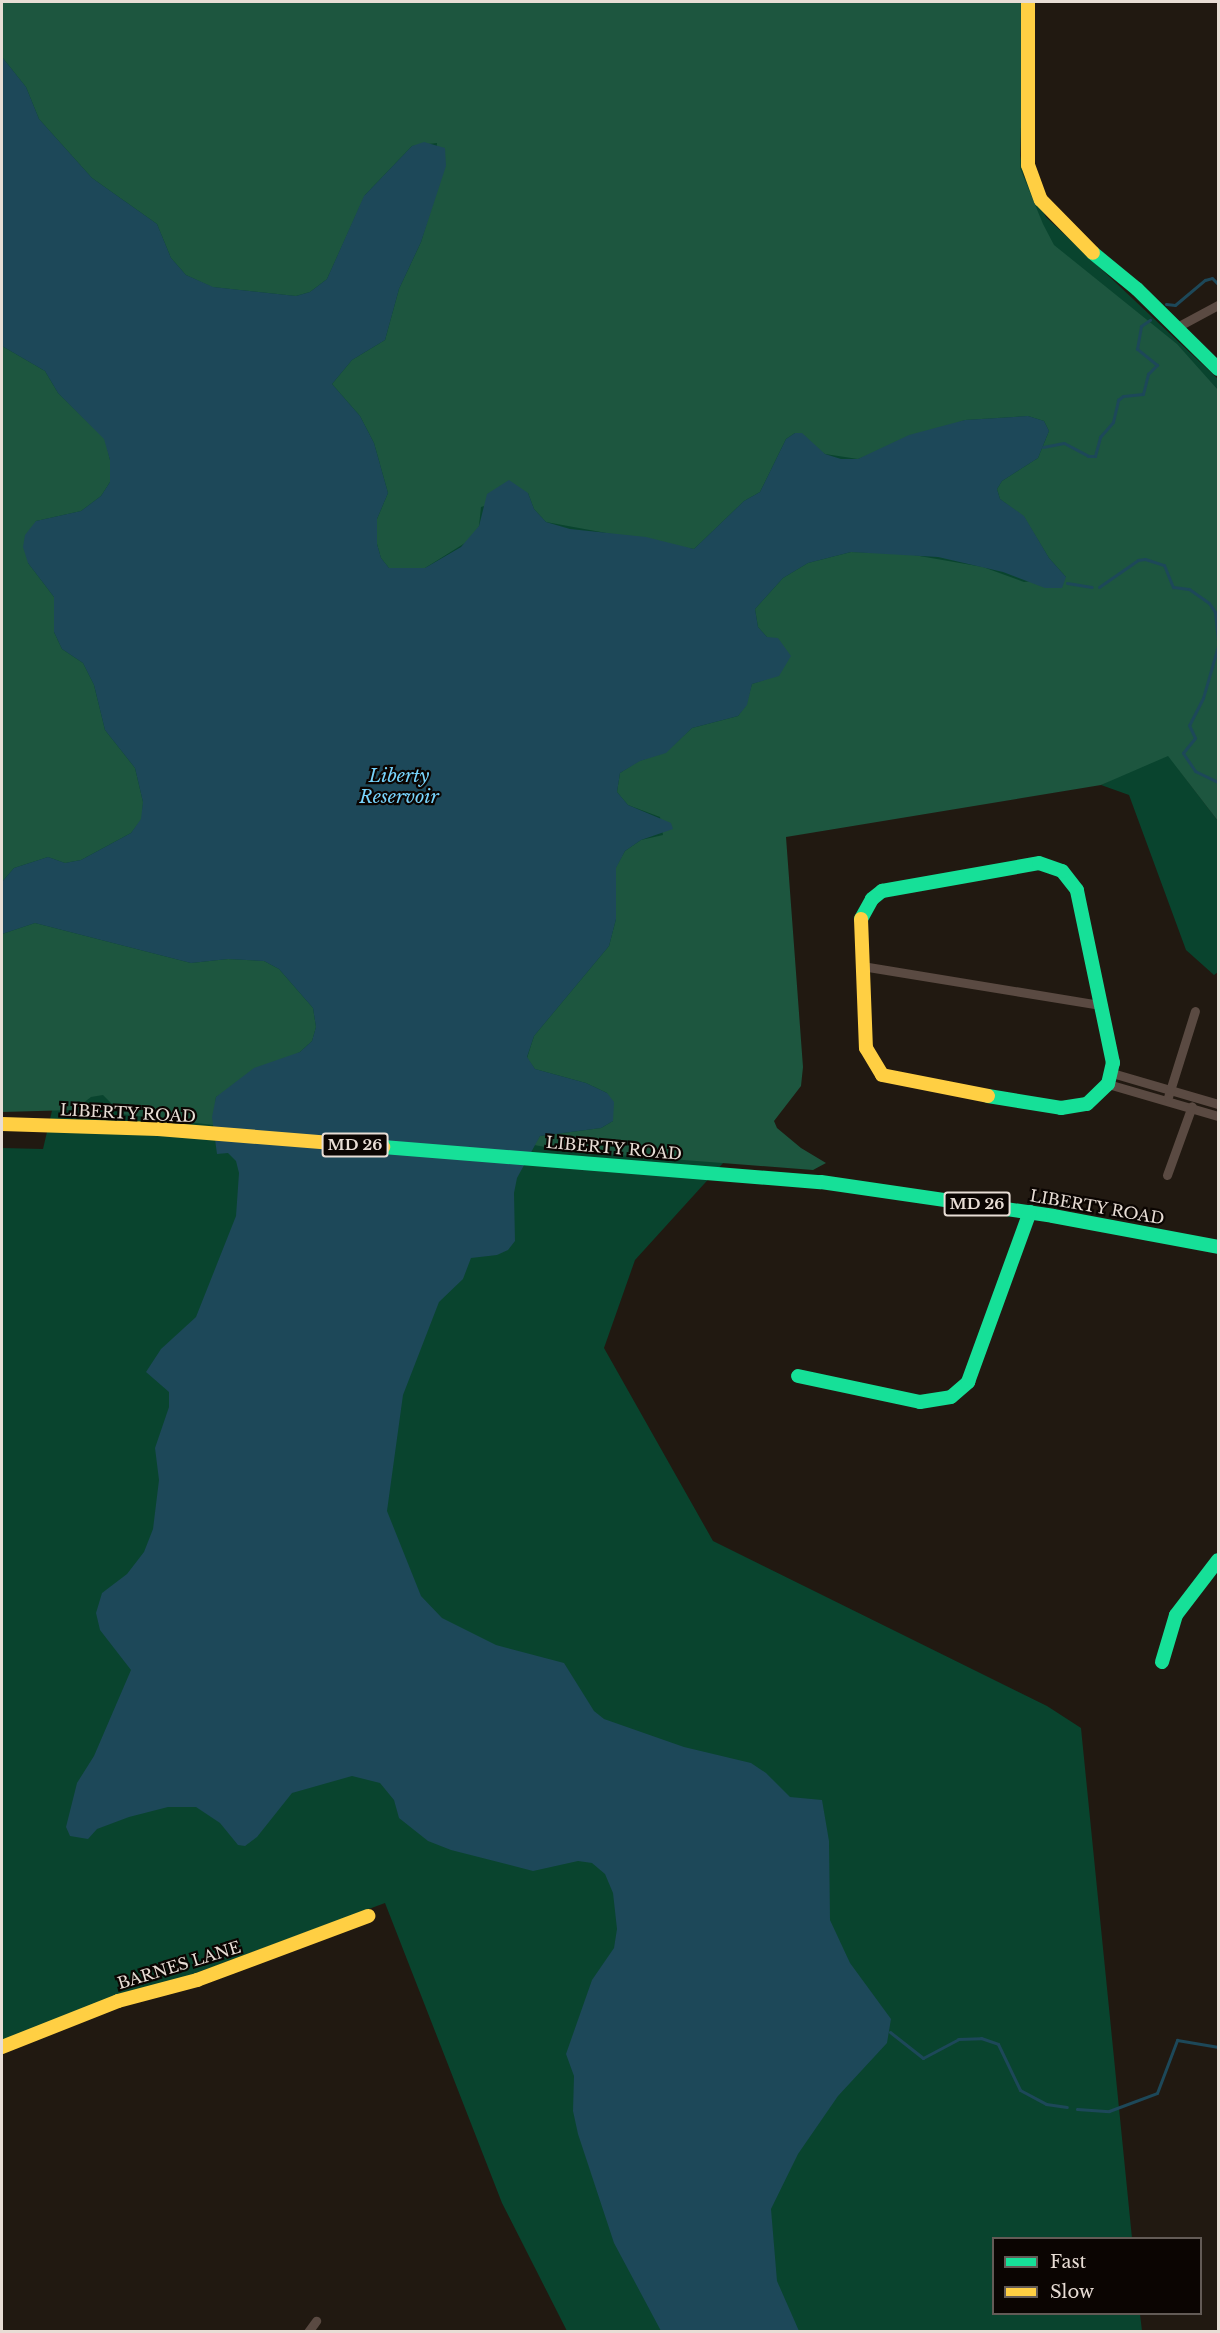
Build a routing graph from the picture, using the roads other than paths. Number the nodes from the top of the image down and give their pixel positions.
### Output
1 (1028, 2) edge
2 (1218, 305) edge
3 (1177, 327) junction
4 (1218, 369) edge
5 (862, 966) junction
6 (1101, 1005) junction
7 (1195, 1011) dead end
8 (1110, 1078) junction
9 (1170, 1091) junction
10 (1198, 1100) junction
11 (1167, 1102) junction
12 (1218, 1104) edge
13 (1188, 1110) junction
14 (1218, 1116) edge
15 (2, 1124) edge
16 (1167, 1175) dead end
17 (1030, 1212) junction
18 (1218, 1247) edge
19 (798, 1376) dead end
20 (1218, 1560) edge
21 (1162, 1662) dead end
22 (368, 1916) dead end
23 (2, 2047) edge
24 (316, 2321) dead end
25 (308, 2331) edge

1 - 3 street
2 - 3 street
3 - 4 street
5 - 6 street
5 - 6 street
5 - 8 street
6 - 8 street
7 - 9 street
8 - 9 street
8 - 11 street
9 - 10 street
9 - 11 street
10 - 12 street
10 - 13 street
11 - 13 street
13 - 14 street
13 - 16 street
15 - 17 street, LIBERTY ROAD / MD 26
17 - 18 street, LIBERTY ROAD / MD 26
17 - 19 street
20 - 21 street
22 - 23 street, BARNES LANE
24 - 25 street

